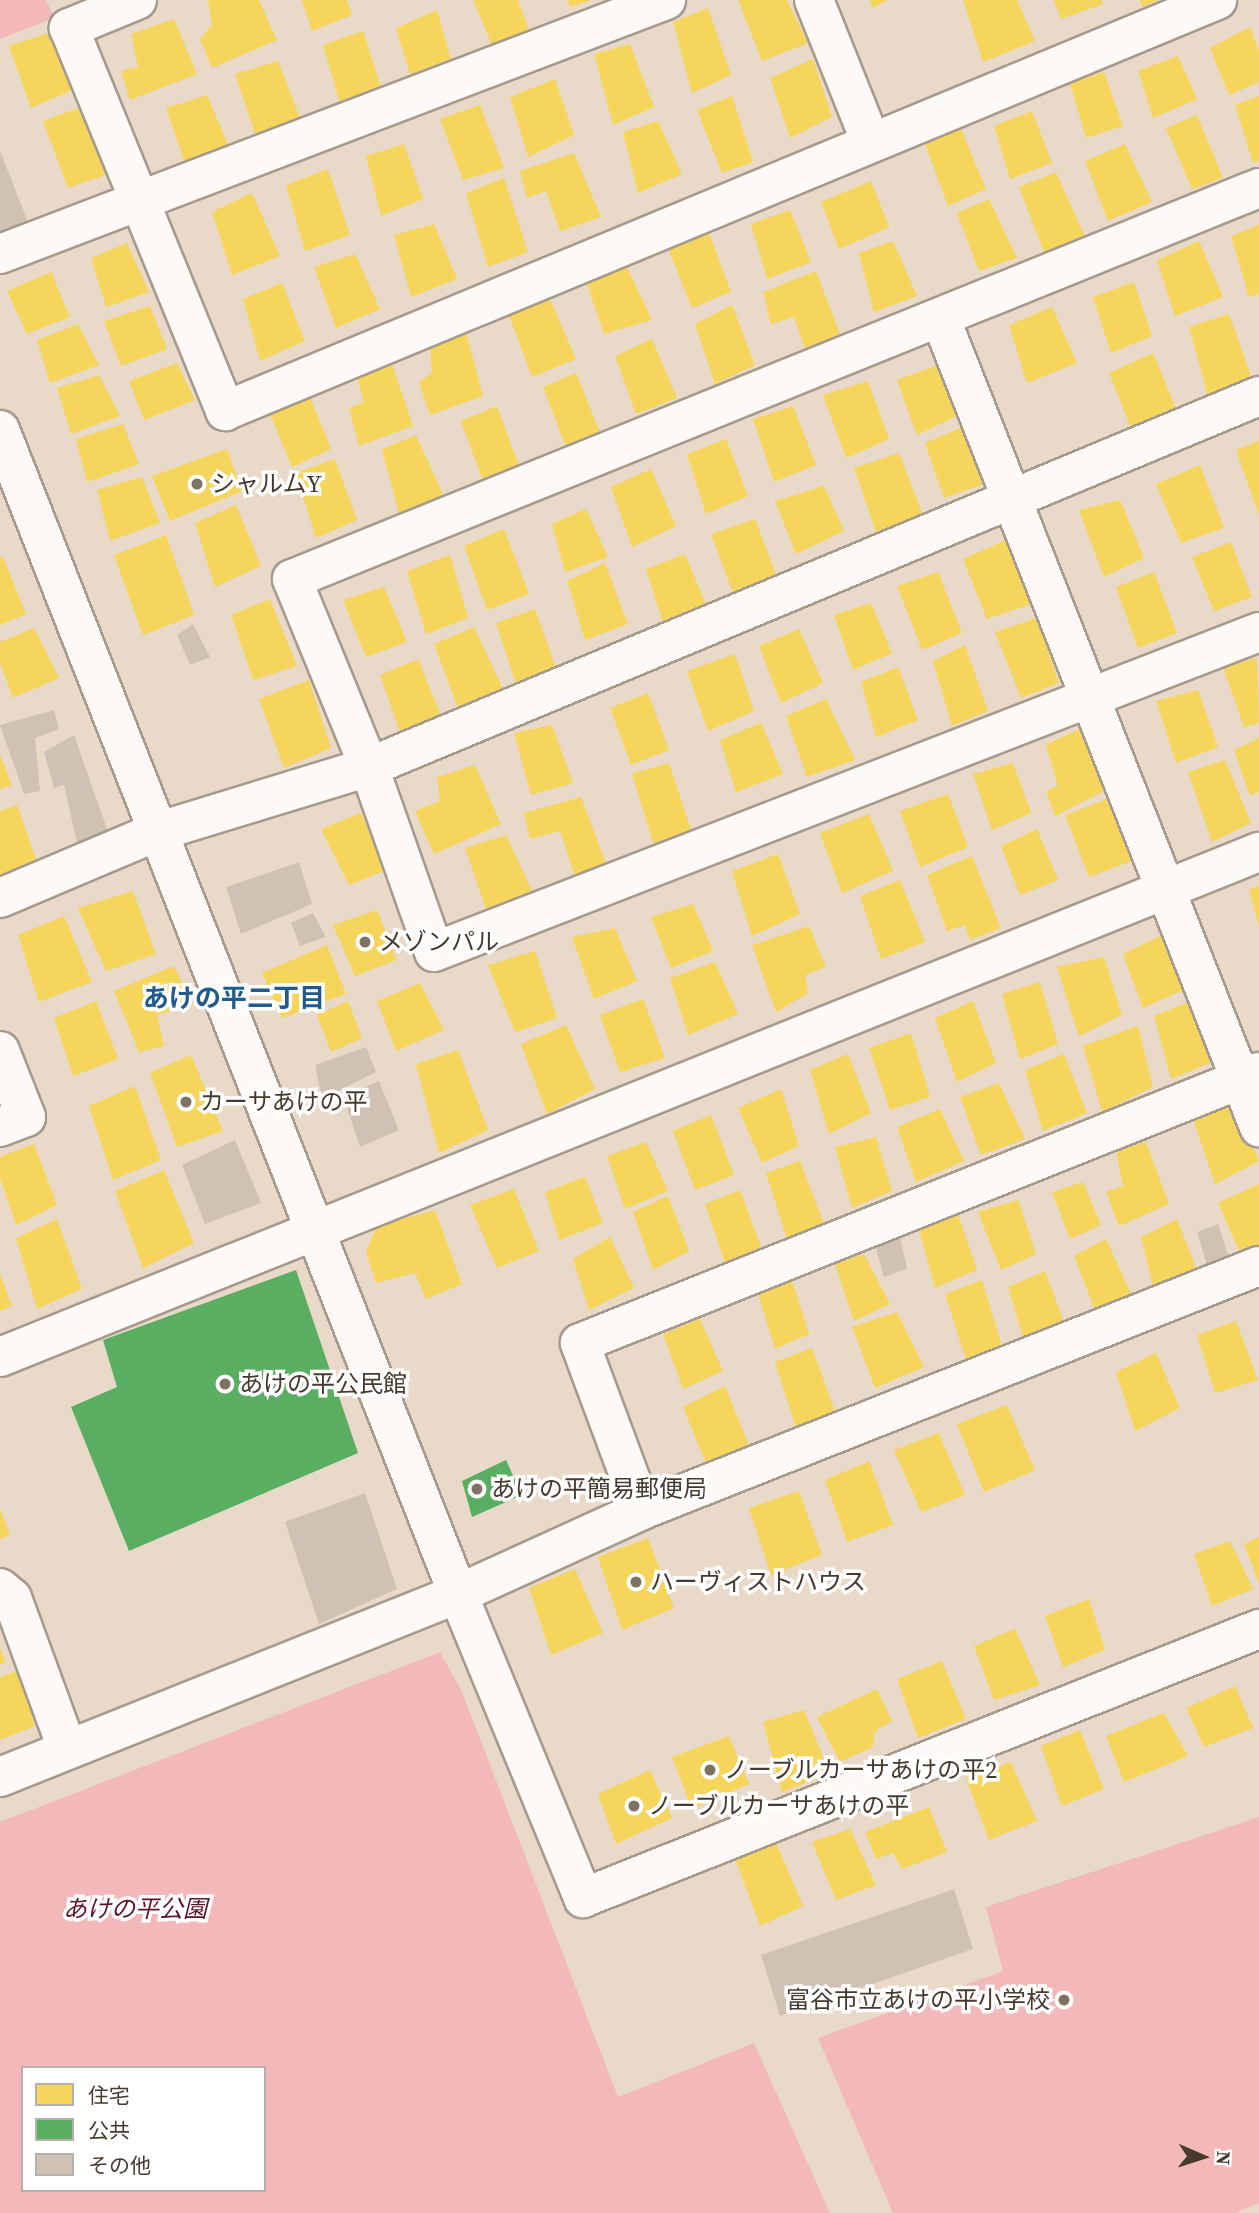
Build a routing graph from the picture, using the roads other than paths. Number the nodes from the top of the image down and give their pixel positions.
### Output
1 (137, 0) edge
2 (666, 0) edge
3 (814, 0) edge
4 (1217, 0) edge
5 (870, 141) junction
6 (1259, 188) edge
7 (139, 199) junction
8 (0, 254) edge
9 (940, 317) junction
10 (1259, 396) edge
11 (0, 430) edge
12 (1014, 498) junction
13 (1259, 632) edge
14 (1093, 697) junction
15 (369, 767) junction
16 (156, 832) junction
17 (1259, 852) edge
18 (1164, 891) junction
19 (0, 898) edge
20 (0, 1051) edge
21 (1250, 1076) edge
22 (0, 1127) edge
23 (1259, 1127) edge
24 (318, 1232) junction
25 (1259, 1266) edge
26 (0, 1357) edge
27 (642, 1510) junction
28 (0, 1588) edge
29 (458, 1594) junction
30 (1259, 1629) edge
31 (67, 1748) junction
32 (0, 1777) edge

1 - 7 street
2 - 7 street
3 - 5 street
4 - 5 street
5 - 7 street
6 - 9 street
7 - 8 street
9 - 12 street
9 - 15 street
10 - 12 street
11 - 16 street
12 - 14 street
12 - 15 street
13 - 14 street
14 - 15 street
14 - 18 street
15 - 16 street
16 - 19 street
16 - 24 street
17 - 18 street
18 - 21 street
18 - 24 street
20 - 22 street
21 - 23 street
21 - 27 street
24 - 26 street
24 - 29 street
25 - 27 street
27 - 29 street
28 - 31 street
29 - 30 street
29 - 31 street
31 - 32 street

